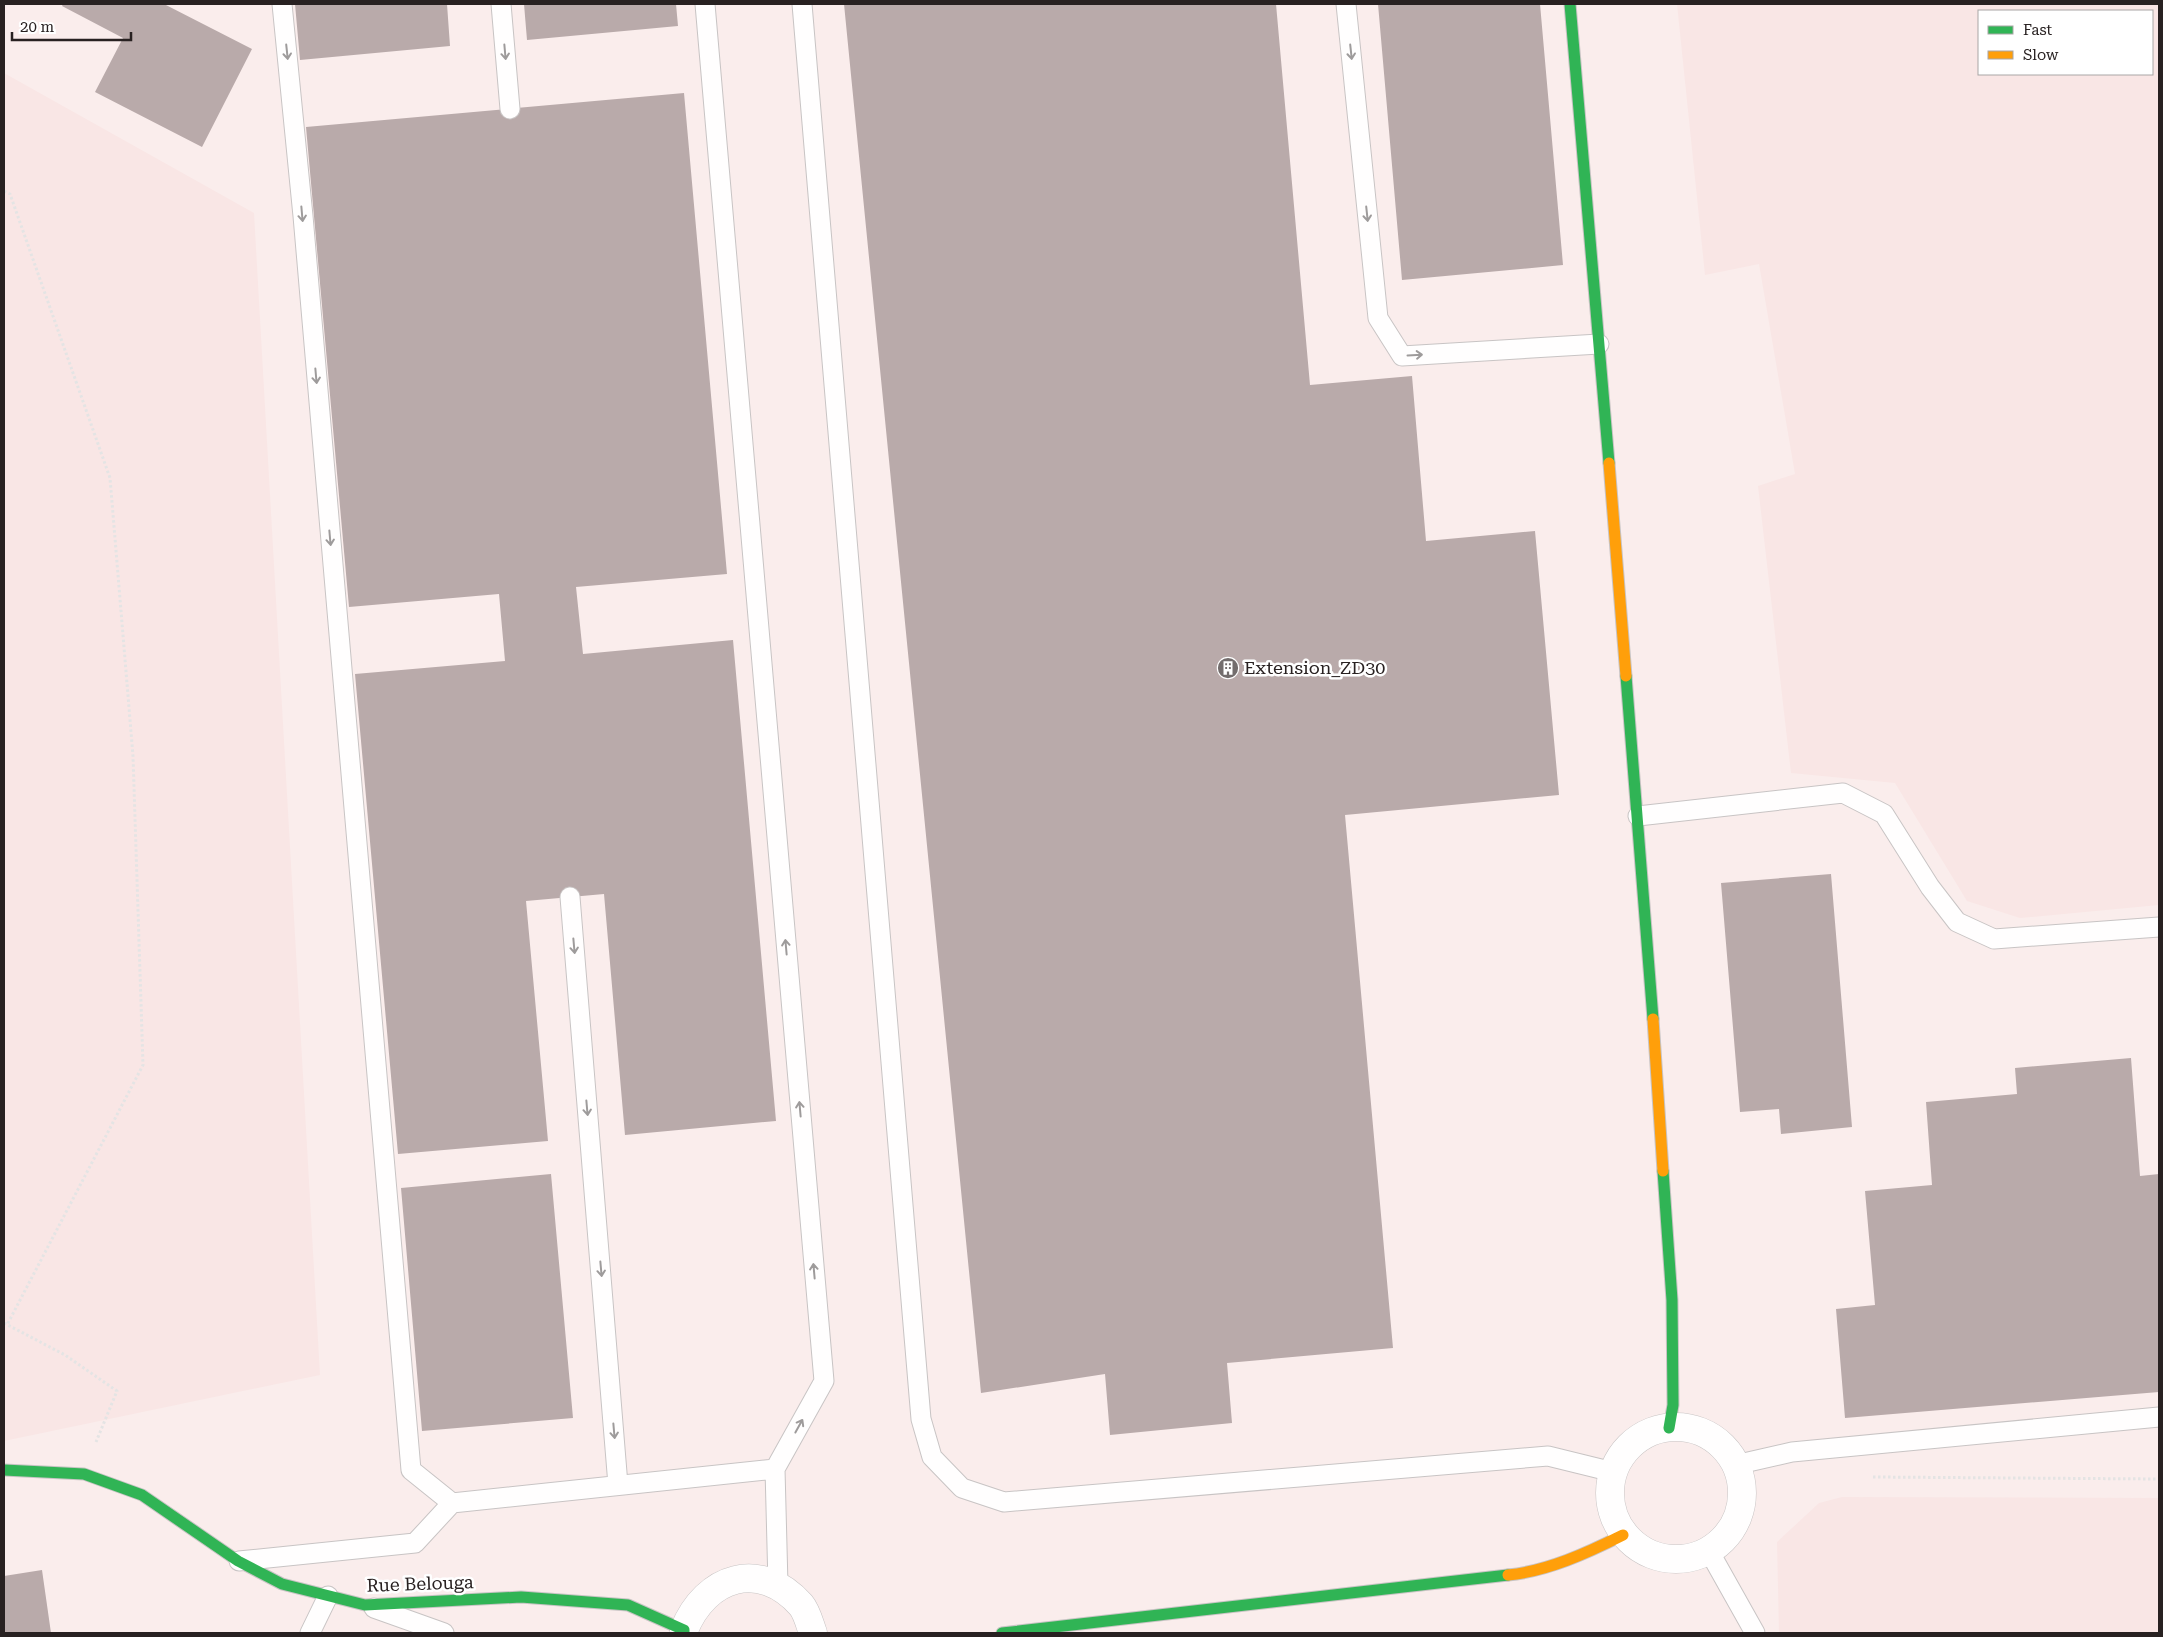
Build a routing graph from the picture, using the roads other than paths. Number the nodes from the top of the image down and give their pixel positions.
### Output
1 (282, 4) edge
2 (501, 4) edge
3 (705, 4) edge
4 (802, 4) edge
5 (1346, 4) edge
6 (1570, 4) edge
7 (510, 109) dead end
8 (1599, 344) junction
9 (1638, 816) junction
10 (570, 897) dead end
11 (2159, 927) edge
12 (2159, 1417) edge
13 (1669, 1428) junction
14 (1735, 1465) junction
15 (775, 1469) junction
16 (4, 1470) edge
17 (1613, 1472) junction
18 (618, 1485) junction
19 (452, 1503) junction
20 (1623, 1535) junction
21 (1708, 1551) junction
22 (238, 1561) junction
23 (778, 1585) junction
24 (328, 1596) junction
25 (365, 1606) junction
26 (684, 1631) edge
27 (310, 1633) edge
28 (444, 1633) edge
29 (813, 1633) edge
30 (1002, 1633) edge
31 (1755, 1633) edge

1 -> 19 lane
2 -> 7 lane
15 -> 3 lane
4 - 17 lane
5 -> 8 lane
6 - 8 street
8 - 9 street
9 - 11 lane
9 - 13 street
10 -> 18 lane
12 - 14 lane
13 - 14 street
13 - 17 street
14 - 21 street
15 - 18 lane
15 - 23 lane
16 - 22 street, Rue Belouga
17 - 20 street
18 - 19 lane
19 - 22 lane
20 - 21 street
20 - 30 street
21 - 31 lane
22 - 24 street, Rue Belouga
23 - 26 street
23 - 29 street
24 - 25 street, Rue Belouga
24 - 27 lane
25 - 26 street, Rue Belouga
25 - 28 lane

